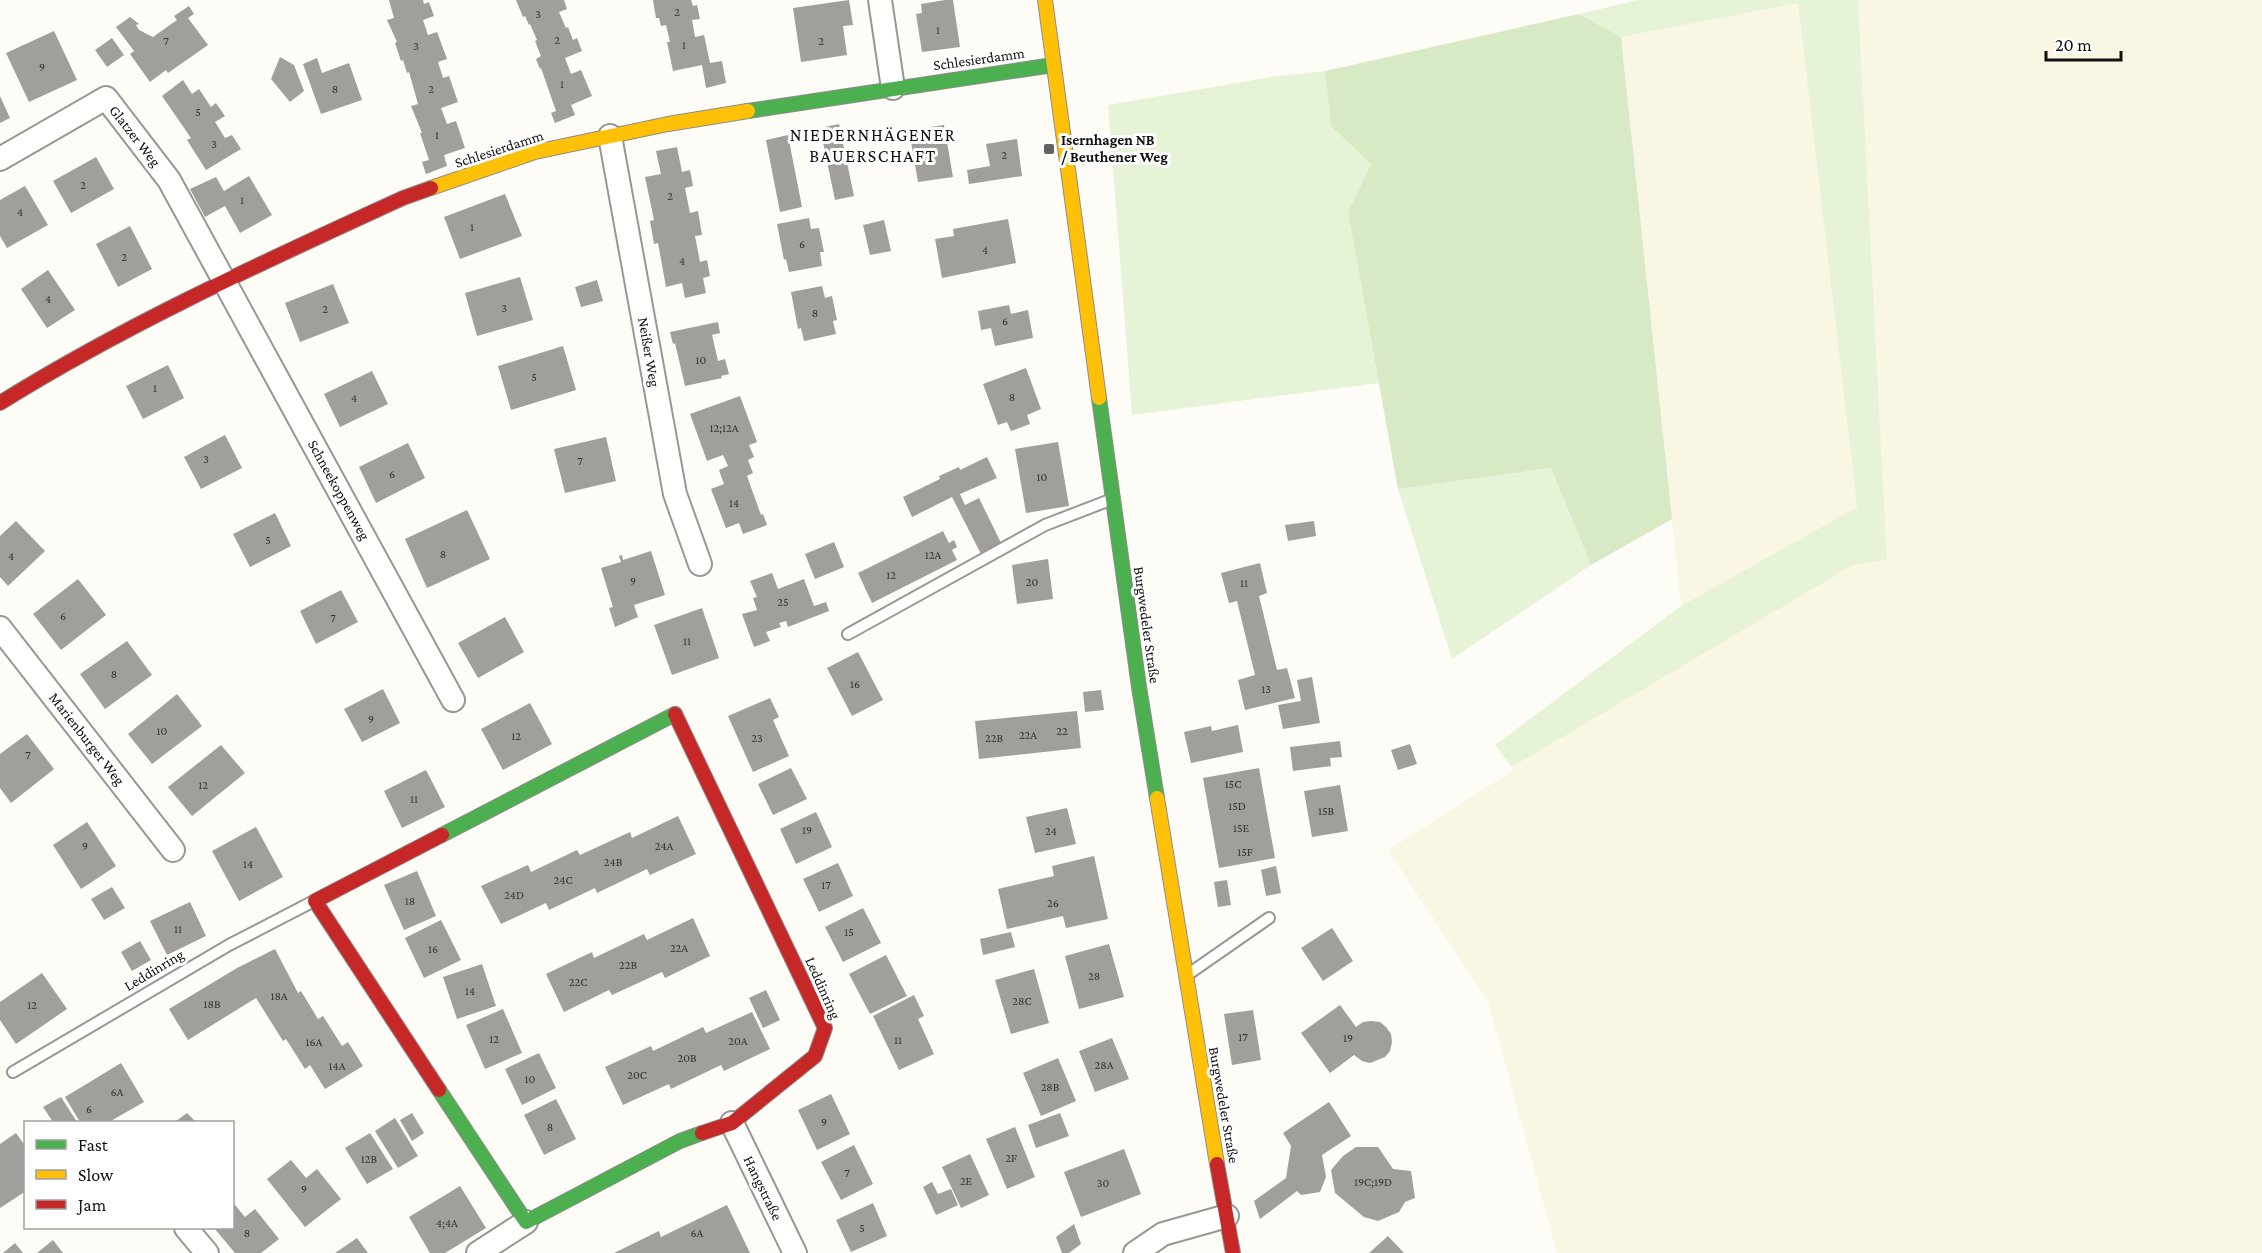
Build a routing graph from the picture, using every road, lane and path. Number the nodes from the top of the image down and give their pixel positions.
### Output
1 (880, 0) edge
2 (1045, 0) edge
3 (1053, 65) junction
4 (893, 88) junction
5 (610, 136) junction
6 (0, 159) edge
7 (224, 280) junction
8 (0, 403) edge
9 (1113, 498) junction
10 (700, 564) dead end
11 (0, 628) edge
12 (848, 634) dead end
13 (453, 700) dead end
14 (173, 850) dead end
15 (315, 901) junction
16 (1269, 918) dead end
17 (1185, 977) junction
18 (13, 1072) dead end
19 (732, 1123) junction
20 (1227, 1216) junction
21 (526, 1222) junction
22 (188, 1229) edge
23 (207, 1253) edge
24 (478, 1253) edge
25 (795, 1253) edge
26 (1135, 1253) edge
27 (1233, 1253) edge

1 - 4 street
2 - 3 street, Burgwedeler Straße
3 - 4 street, Schlesierdamm
3 - 9 street, Burgwedeler Straße
4 - 5 street, Schlesierdamm
5 - 7 street, Schlesierdamm
5 - 10 street, Neißer Weg
6 - 7 street, Glatzer Weg
7 - 8 street, Schlesierdamm
7 - 13 street, Schneekoppenweg
9 - 12 lane
9 - 17 street, Burgwedeler Straße
11 - 14 street, Marienburger Weg
15 - 18 lane, Leddinring
15 - 19 street, Leddinring
15 - 21 street
16 - 17 lane
17 - 20 street, Burgwedeler Straße
19 - 21 street, Leddinring
19 - 25 street, Hangstraße
20 - 26 street
20 - 27 street, Burgwedeler Straße
21 - 24 street
22 - 23 street

